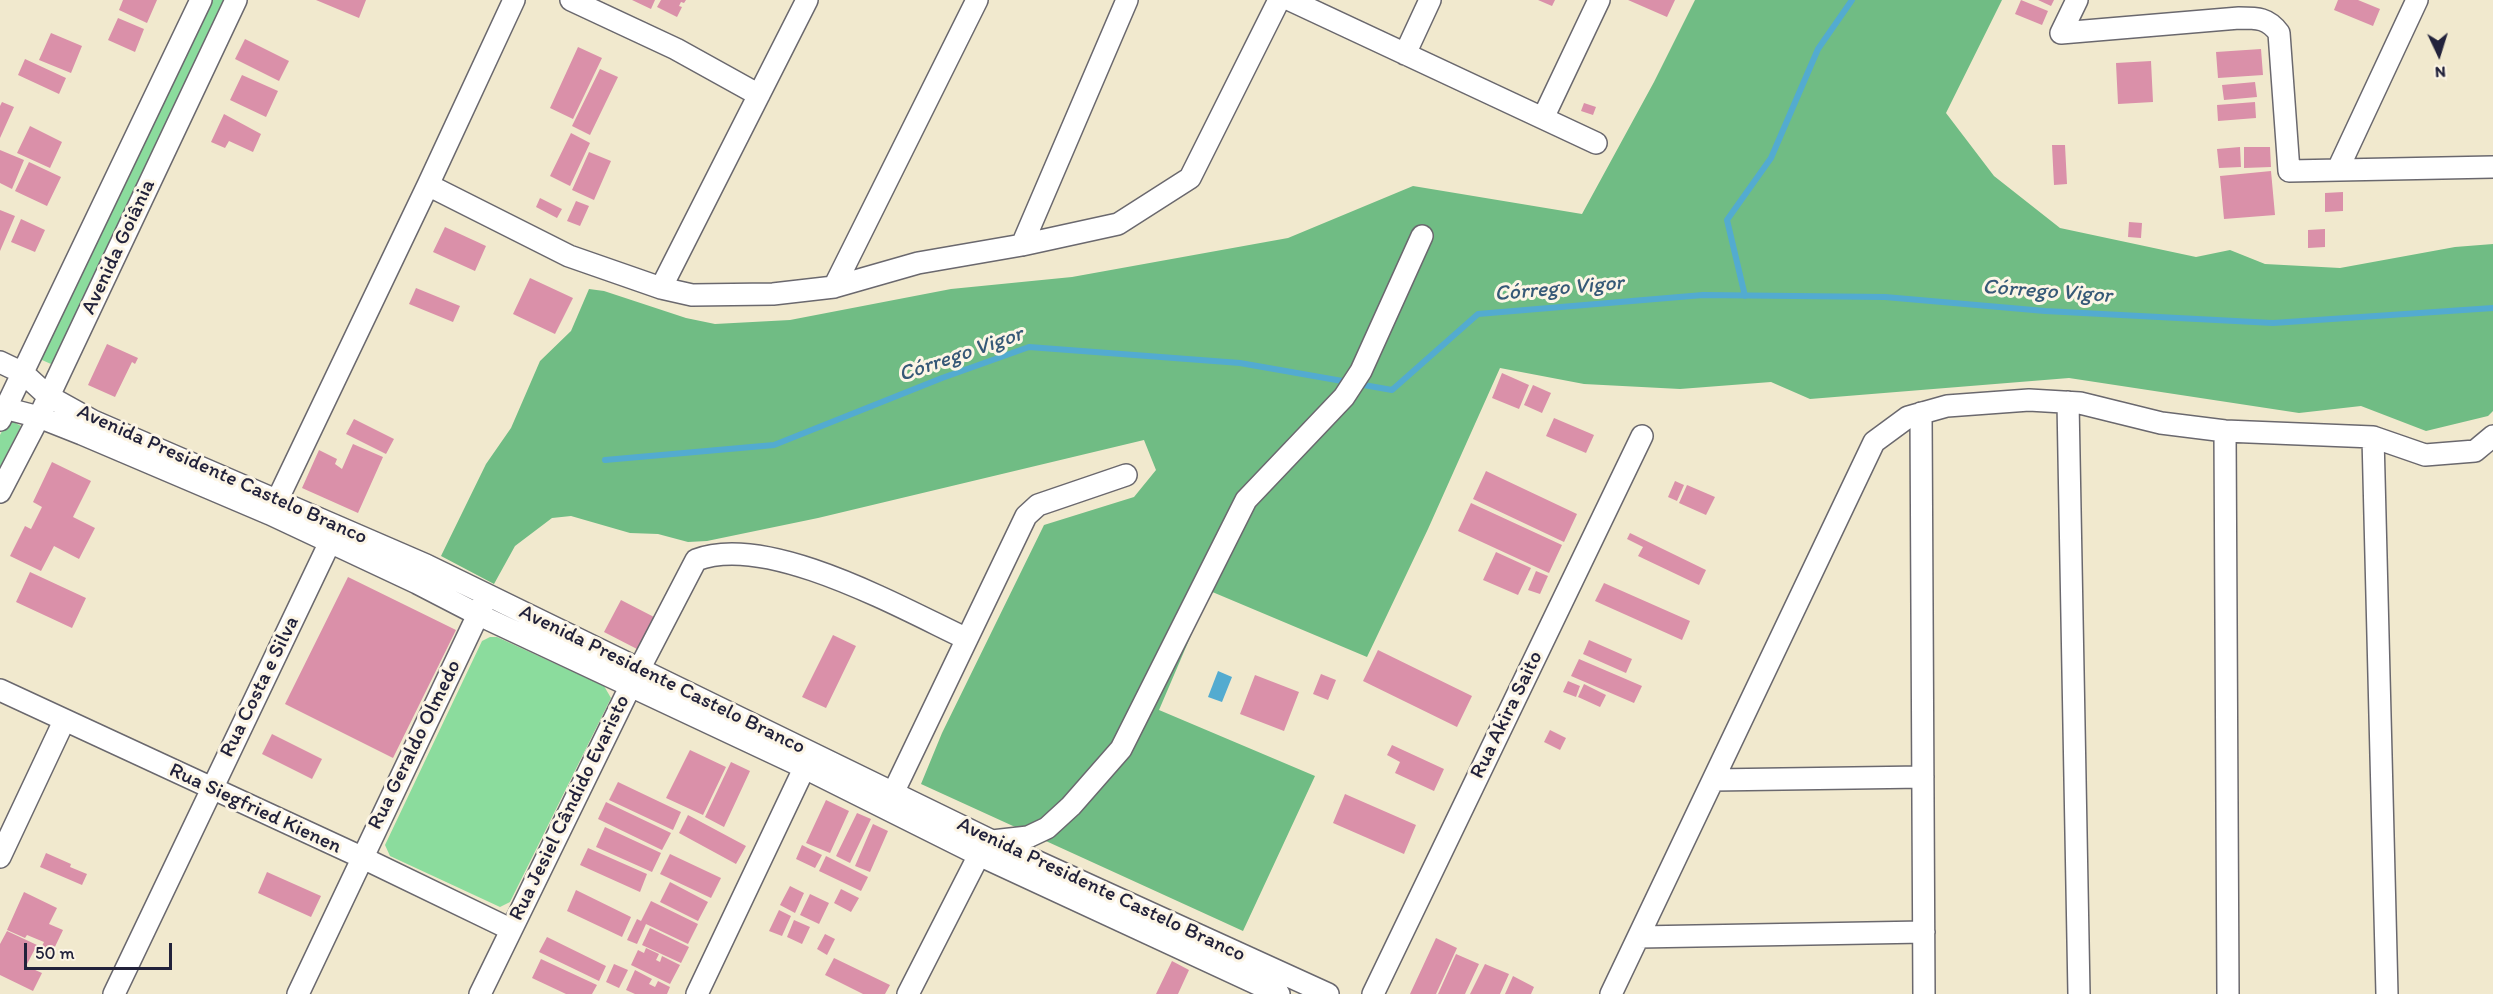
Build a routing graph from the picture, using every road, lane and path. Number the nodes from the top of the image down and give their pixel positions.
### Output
1 (201, 0) edge
2 (236, 0) edge
3 (514, 0) edge
4 (571, 0) edge
5 (807, 0) edge
6 (977, 0) edge
7 (1127, 0) edge
8 (1279, 0) edge
9 (1290, 0) edge
10 (1430, 0) edge
11 (1599, 0) edge
12 (2077, 0) edge
13 (2417, 0) edge
14 (2244, 9) edge
15 (1405, 54) junction
16 (759, 95) junction
17 (1543, 118) junction
18 (1596, 143) dead end
19 (2493, 167) edge
20 (2338, 169) junction
21 (428, 185) junction
22 (1422, 236) dead end
23 (1022, 245) junction
24 (834, 287) junction
25 (662, 288) junction
26 (0, 362) edge
27 (23, 373) junction
28 (48, 396) junction
29 (2068, 402) junction
30 (2, 412) edge
31 (1921, 413) junction
32 (39, 417) junction
33 (2225, 431) junction
34 (1642, 436) dead end
35 (2493, 436) edge
36 (2373, 437) junction
37 (1126, 475) dead end
38 (0, 492) edge
39 (274, 507) junction
40 (330, 542) junction
41 (488, 596) junction
42 (477, 614) junction
43 (967, 639) junction
44 (636, 677) junction
45 (0, 690) edge
46 (64, 721) junction
47 (808, 760) junction
48 (1923, 777) junction
49 (1713, 780) junction
50 (211, 788) junction
51 (893, 793) junction
52 (986, 848) junction
53 (0, 857) edge
54 (361, 857) junction
55 (510, 929) junction
56 (1924, 932) junction
57 (1639, 937) junction
58 (1317, 992) edge
59 (114, 994) edge
60 (298, 994) edge
61 (480, 994) edge
62 (698, 994) edge
63 (908, 994) edge
64 (1279, 994) edge
65 (1373, 994) edge
66 (1611, 994) edge
67 (1924, 994) edge
68 (2079, 994) edge
69 (2228, 994) edge
70 (2387, 994) edge

1 - 27 street, Avenida Goiânia
2 - 28 street, Avenida Goiânia
3 - 21 street
4 - 16 street
5 - 16 street
6 - 24 street
7 - 23 street
8 - 23 street
9 - 15 street
10 - 15 street
11 - 17 street
12 - 14 street
13 - 20 street
14 - 20 street
15 - 17 street
16 - 25 street
17 - 18 street
19 - 20 street
21 - 25 street
21 - 39 street
22 - 52 street
23 - 24 street
24 - 25 street
26 - 27 street, Avenida Presidente Castelo Branco
27 - 28 street, Avenida Presidente Castelo Branco
27 - 30 street, Avenida Goiânia
28 - 32 street, Avenida Goiânia
28 - 39 street, Avenida Presidente Castelo Branco
29 - 31 street
29 - 33 street
29 - 68 street
30 - 32 street, Avenida Presidente Castelo Branco
31 - 48 street
31 - 49 street
32 - 38 street, Avenida Goiânia
32 - 39 street, Avenida Presidente Castelo Branco
33 - 36 street
33 - 69 street
34 - 65 street, Rua Akira Saito
35 - 36 street
36 - 70 street
37 - 43 street
39 - 40 street, Avenida Presidente Castelo Branco
39 - 41 street, Avenida Presidente Castelo Branco
40 - 42 street, Avenida Presidente Castelo Branco
40 - 50 street, Rua Costa e Silva
41 - 42 street, Rua Geraldo Olmedo
41 - 44 street, Avenida Presidente Castelo Branco
42 - 44 street, Avenida Presidente Castelo Branco
42 - 54 street, Rua Geraldo Olmedo
43 - 44 street, Rua Jesiel Cândido Evaristo
43 - 51 street
44 - 47 street, Avenida Presidente Castelo Branco
44 - 55 street, Rua Jesiel Cândido Evaristo
45 - 46 street, Rua Siegfried Kienen
46 - 50 street, Rua Siegfried Kienen
46 - 53 street
47 - 51 street, Avenida Presidente Castelo Branco
47 - 52 street, Avenida Presidente Castelo Branco
47 - 62 street
48 - 49 street
48 - 56 street
49 - 57 street
50 - 54 street, Rua Siegfried Kienen
50 - 59 street, Rua Costa e Silva
51 - 52 street, Avenida Presidente Castelo Branco
52 - 58 street, Avenida Presidente Castelo Branco
52 - 63 street
52 - 64 street, Avenida Presidente Castelo Branco
54 - 55 street, Rua Siegfried Kienen
54 - 60 street, Rua Geraldo Olmedo
55 - 61 street, Rua Jesiel Cândido Evaristo
56 - 57 street
56 - 67 street
57 - 66 street

